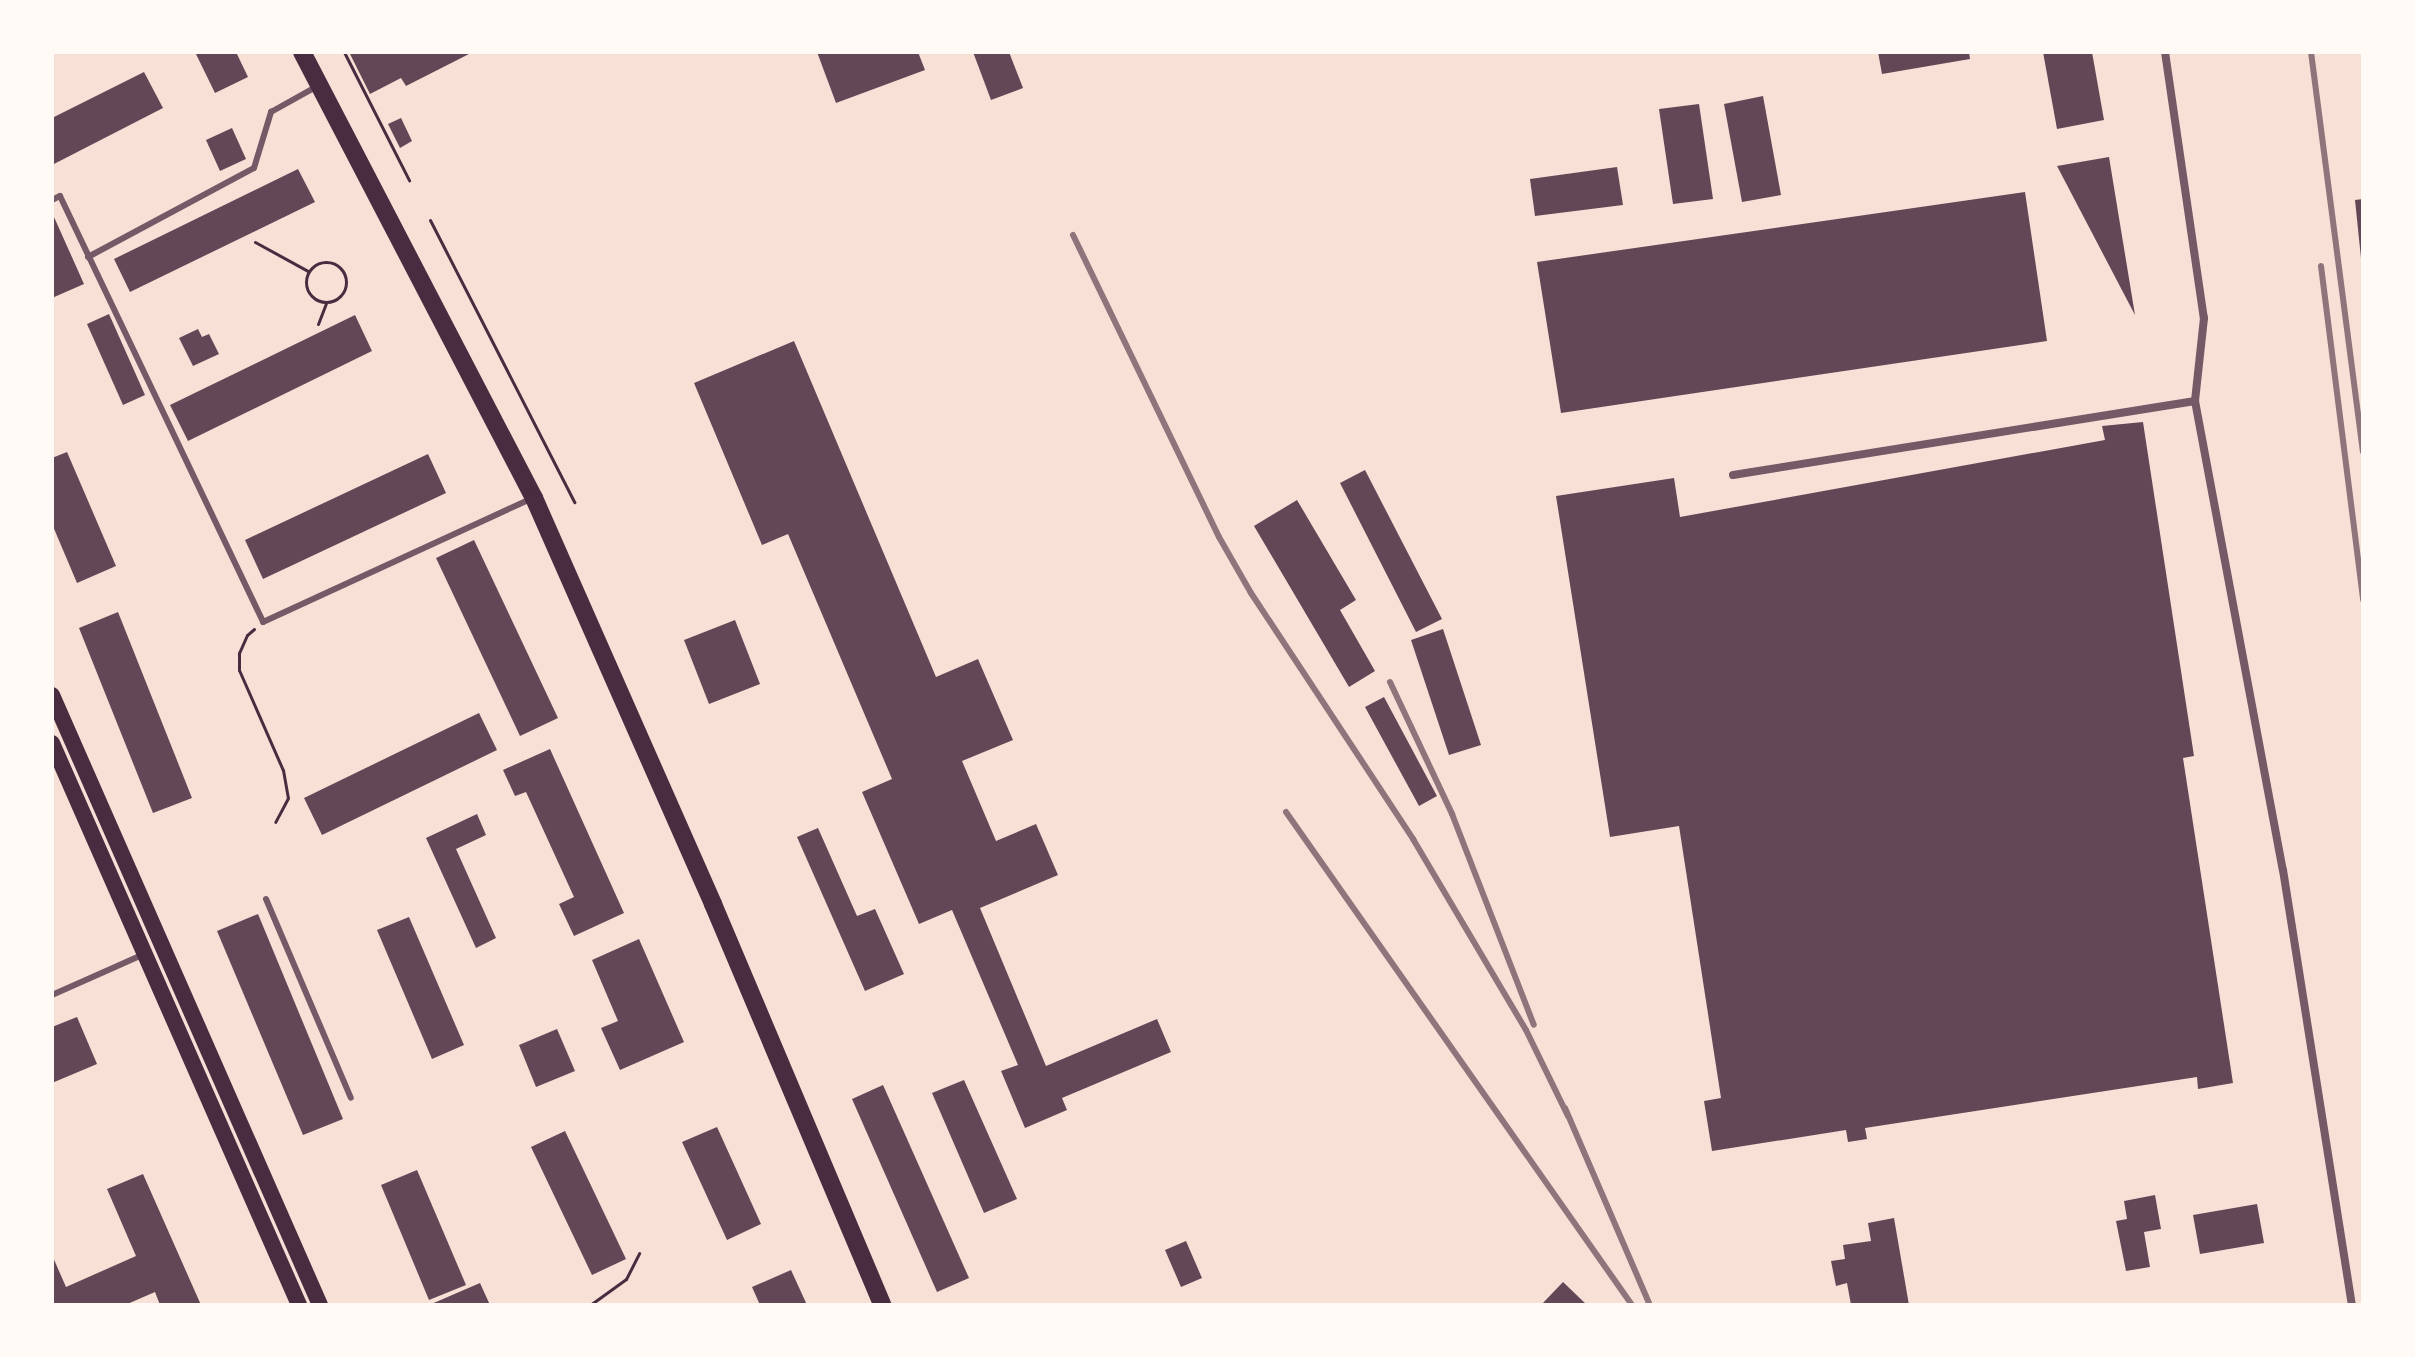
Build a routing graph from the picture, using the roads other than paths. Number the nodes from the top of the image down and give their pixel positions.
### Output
1 (302, 52) edge
2 (2165, 52) edge
3 (319, 85) junction
4 (52, 200) edge
5 (88, 257) junction
6 (2195, 401) junction
7 (1733, 475) dead end
8 (534, 498) junction
9 (52, 695) edge
10 (52, 743) edge
11 (83, 767) junction
12 (59, 777) edge
13 (266, 899) dead end
14 (162, 947) junction
15 (144, 954) junction
16 (52, 995) edge
17 (351, 1098) dead end
18 (299, 1305) edge
19 (320, 1305) edge
20 (882, 1305) edge
21 (2352, 1305) edge

1 - 3 main road
2 - 6 street
3 - 5 lane
3 - 8 main road
4 - 5 lane
5 - 8 lane
6 - 7 street
6 - 21 street
8 - 20 main road
9 - 11 main road
10 - 12 main road
11 - 12 main road
11 - 14 main road
12 - 15 main road
13 - 17 lane
14 - 15 main road
14 - 19 main road
15 - 16 lane
15 - 18 main road

